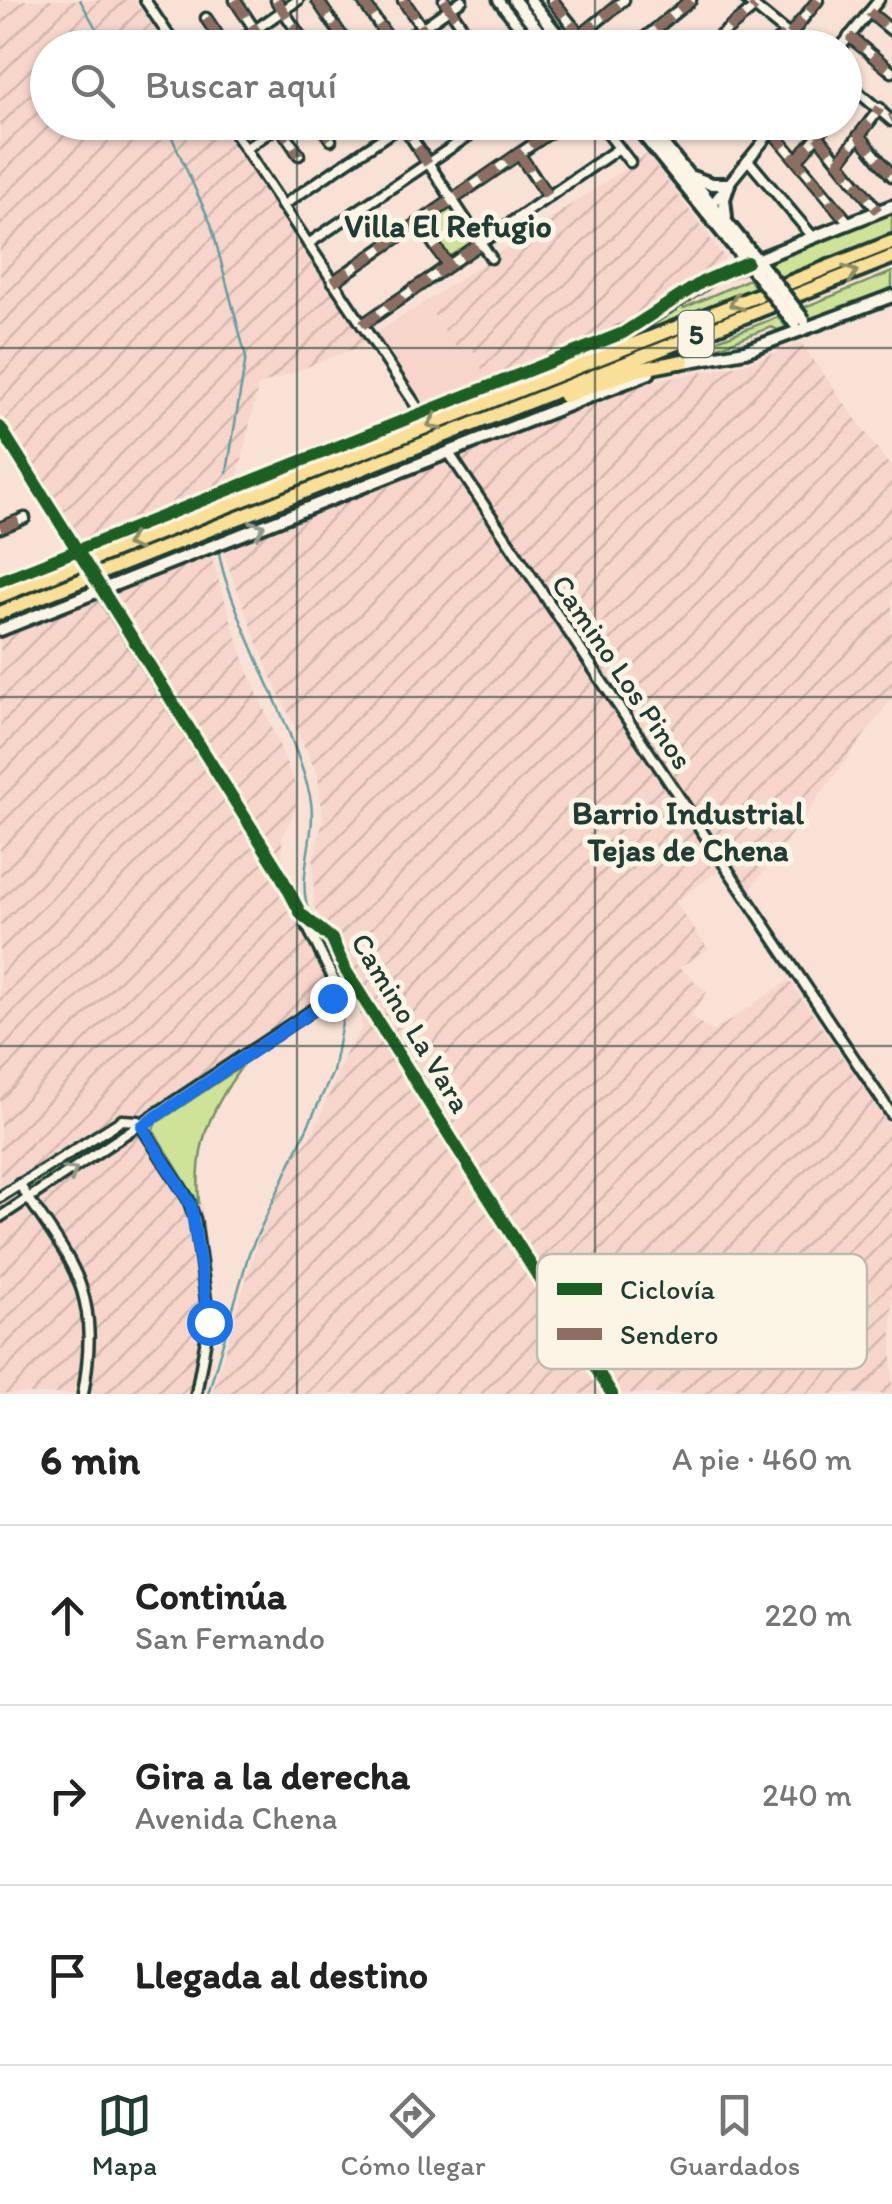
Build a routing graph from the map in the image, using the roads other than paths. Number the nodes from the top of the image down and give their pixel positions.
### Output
1 (146, 0) edge
2 (234, 0) edge
3 (276, 0) edge
4 (298, 0) edge
5 (317, 0) edge
6 (362, 0) edge
7 (403, 0) edge
8 (462, 0) edge
9 (498, 0) edge
10 (514, 0) edge
11 (551, 0) edge
12 (624, 0) edge
13 (691, 0) edge
14 (746, 0) edge
15 (818, 0) edge
16 (878, 0) edge
17 (447, 4) edge
18 (755, 7) junction
19 (283, 10) junction
20 (868, 12) junction
21 (528, 13) edge
22 (206, 18) dead end
23 (422, 28) junction
24 (165, 30) edge
25 (214, 30) edge
26 (255, 30) joint
27 (296, 30) edge
28 (338, 30) edge
29 (382, 30) edge
30 (419, 30) edge
31 (465, 30) edge
32 (547, 30) edge
33 (575, 30) edge
34 (587, 30) edge
35 (654, 30) edge
36 (727, 30) edge
37 (784, 30) edge
38 (792, 30) edge
39 (854, 30) edge
40 (892, 32) edge
41 (862, 47) edge
42 (892, 72) edge
43 (862, 93) edge
44 (880, 108) junction
45 (891, 120) edge
46 (862, 132) edge
47 (239, 140) edge
48 (258, 140) edge
49 (290, 140) edge
50 (378, 140) edge
51 (413, 140) edge
52 (463, 140) edge
53 (539, 140) edge
54 (613, 140) edge
55 (648, 140) edge
56 (659, 140) edge
57 (764, 140) edge
58 (785, 140) edge
59 (815, 140) edge
60 (821, 140) edge
61 (856, 140) edge
62 (862, 140) edge
63 (619, 148) junction
64 (245, 149) junction
65 (519, 154) junction
66 (300, 155) dead end
67 (748, 160) junction
68 (798, 160) junction
69 (630, 162) dead end
70 (839, 162) junction
71 (428, 164) junction
72 (689, 175) junction
73 (892, 176) edge
74 (729, 184) junction
75 (548, 196) junction
76 (452, 200) junction
77 (282, 206) junction
78 (892, 206) edge
79 (711, 210) junction
80 (878, 211) junction
81 (849, 222) junction
82 (419, 223) junction
83 (728, 223) junction
84 (812, 237) junction
85 (892, 242) edge
86 (480, 243) junction
87 (308, 244) junction
88 (892, 257) edge
89 (490, 258) dead end
90 (752, 261) junction
91 (448, 265) junction
92 (333, 282) junction
93 (892, 296) edge
94 (362, 325) junction
95 (802, 325) junction
96 (683, 362) junction
97 (420, 413) junction
98 (500, 413) junction
99 (0, 427) edge
100 (448, 453) junction
101 (25, 518) dead end
102 (0, 528) edge
103 (66, 530) junction
104 (79, 552) junction
105 (56, 559) junction
106 (0, 581) edge
107 (100, 587) junction
108 (0, 596) edge
109 (0, 613) edge
110 (0, 630) edge
111 (304, 916) junction
112 (892, 1114) edge
113 (142, 1126) junction
114 (106, 1130) junction
115 (115, 1143) junction
116 (20, 1184) junction
117 (0, 1197) edge
118 (29, 1199) junction
119 (0, 1217) edge
120 (537, 1275) edge
121 (596, 1369) edge
122 (83, 1394) edge
123 (196, 1394) edge
124 (612, 1394) edge

1 - 24 street
2 - 26 street
3 - 19 street
4 - 19 street
5 - 28 street
6 - 29 street
7 - 23 street
8 - 17 street
9 - 21 street
10 - 21 street
11 - 21 street
11 - 33 street
12 - 34 street
13 - 35 street
14 - 18 street
15 - 38 street
16 - 20 street
17 - 23 street
17 - 31 street
18 - 36 street
18 - 37 street
19 - 26 street
19 - 27 street
20 - 39 street
20 - 40 street
21 - 32 street
22 - 25 street
23 - 30 street
41 - 42 street
43 - 44 street
44 - 45 street
44 - 46 street
47 - 64 street
48 - 64 street
49 - 66 street
50 - 77 street
51 - 71 street
52 - 71 street
53 - 65 street
54 - 63 street
55 - 79 street
56 - 72 street
57 - 67 street
58 - 68 street
59 - 68 street
60 - 70 street
61 - 70 street
62 - 73 street
63 - 69 street
63 - 75 street
64 - 77 street
65 - 75 street
65 - 76 street
67 - 74 street
67 - 84 street
68 - 81 street
70 - 80 street
71 - 76 street
71 - 87 street
72 - 74 street
72 - 79 street
74 - 79 street
74 - 83 street
75 - 86 street
76 - 82 street
76 - 86 street
77 - 87 street
78 - 80 street
79 - 83 street
79 - 90 street
80 - 81 street
81 - 84 street
82 - 91 street
82 - 92 street
83 - 90 street
84 - 90 street
85 -> 108 highway, 5
86 - 89 street
86 - 91 street
87 - 92 street
98 -> 88 highway, 5
90 - 95 street, bridge
90 - 97 street
91 - 94 street
92 - 94 street
93 - 95 street
94 - 97 street
95 - 96 street
96 - 98 highway
96 - 100 street
97 - 104 street
98 - 109 highway, 5
99 - 103 street
107 -> 100 street
100 - 112 street, Camino Los Pinos
101 - 102 street
103 - 104 street
103 - 105 street
104 - 105 street
105 - 106 street
107 - 110 street
107 - 111 street, Camino La Vara
111 - 113 street
111 - 120 street, Camino La Vara
113 - 114 street
113 - 115 street
113 - 123 street
114 - 115 street
114 - 116 street
118 -> 115 street
116 - 117 street
116 - 118 street
118 - 119 street
118 - 122 street
121 - 124 street, Camino La Vara

